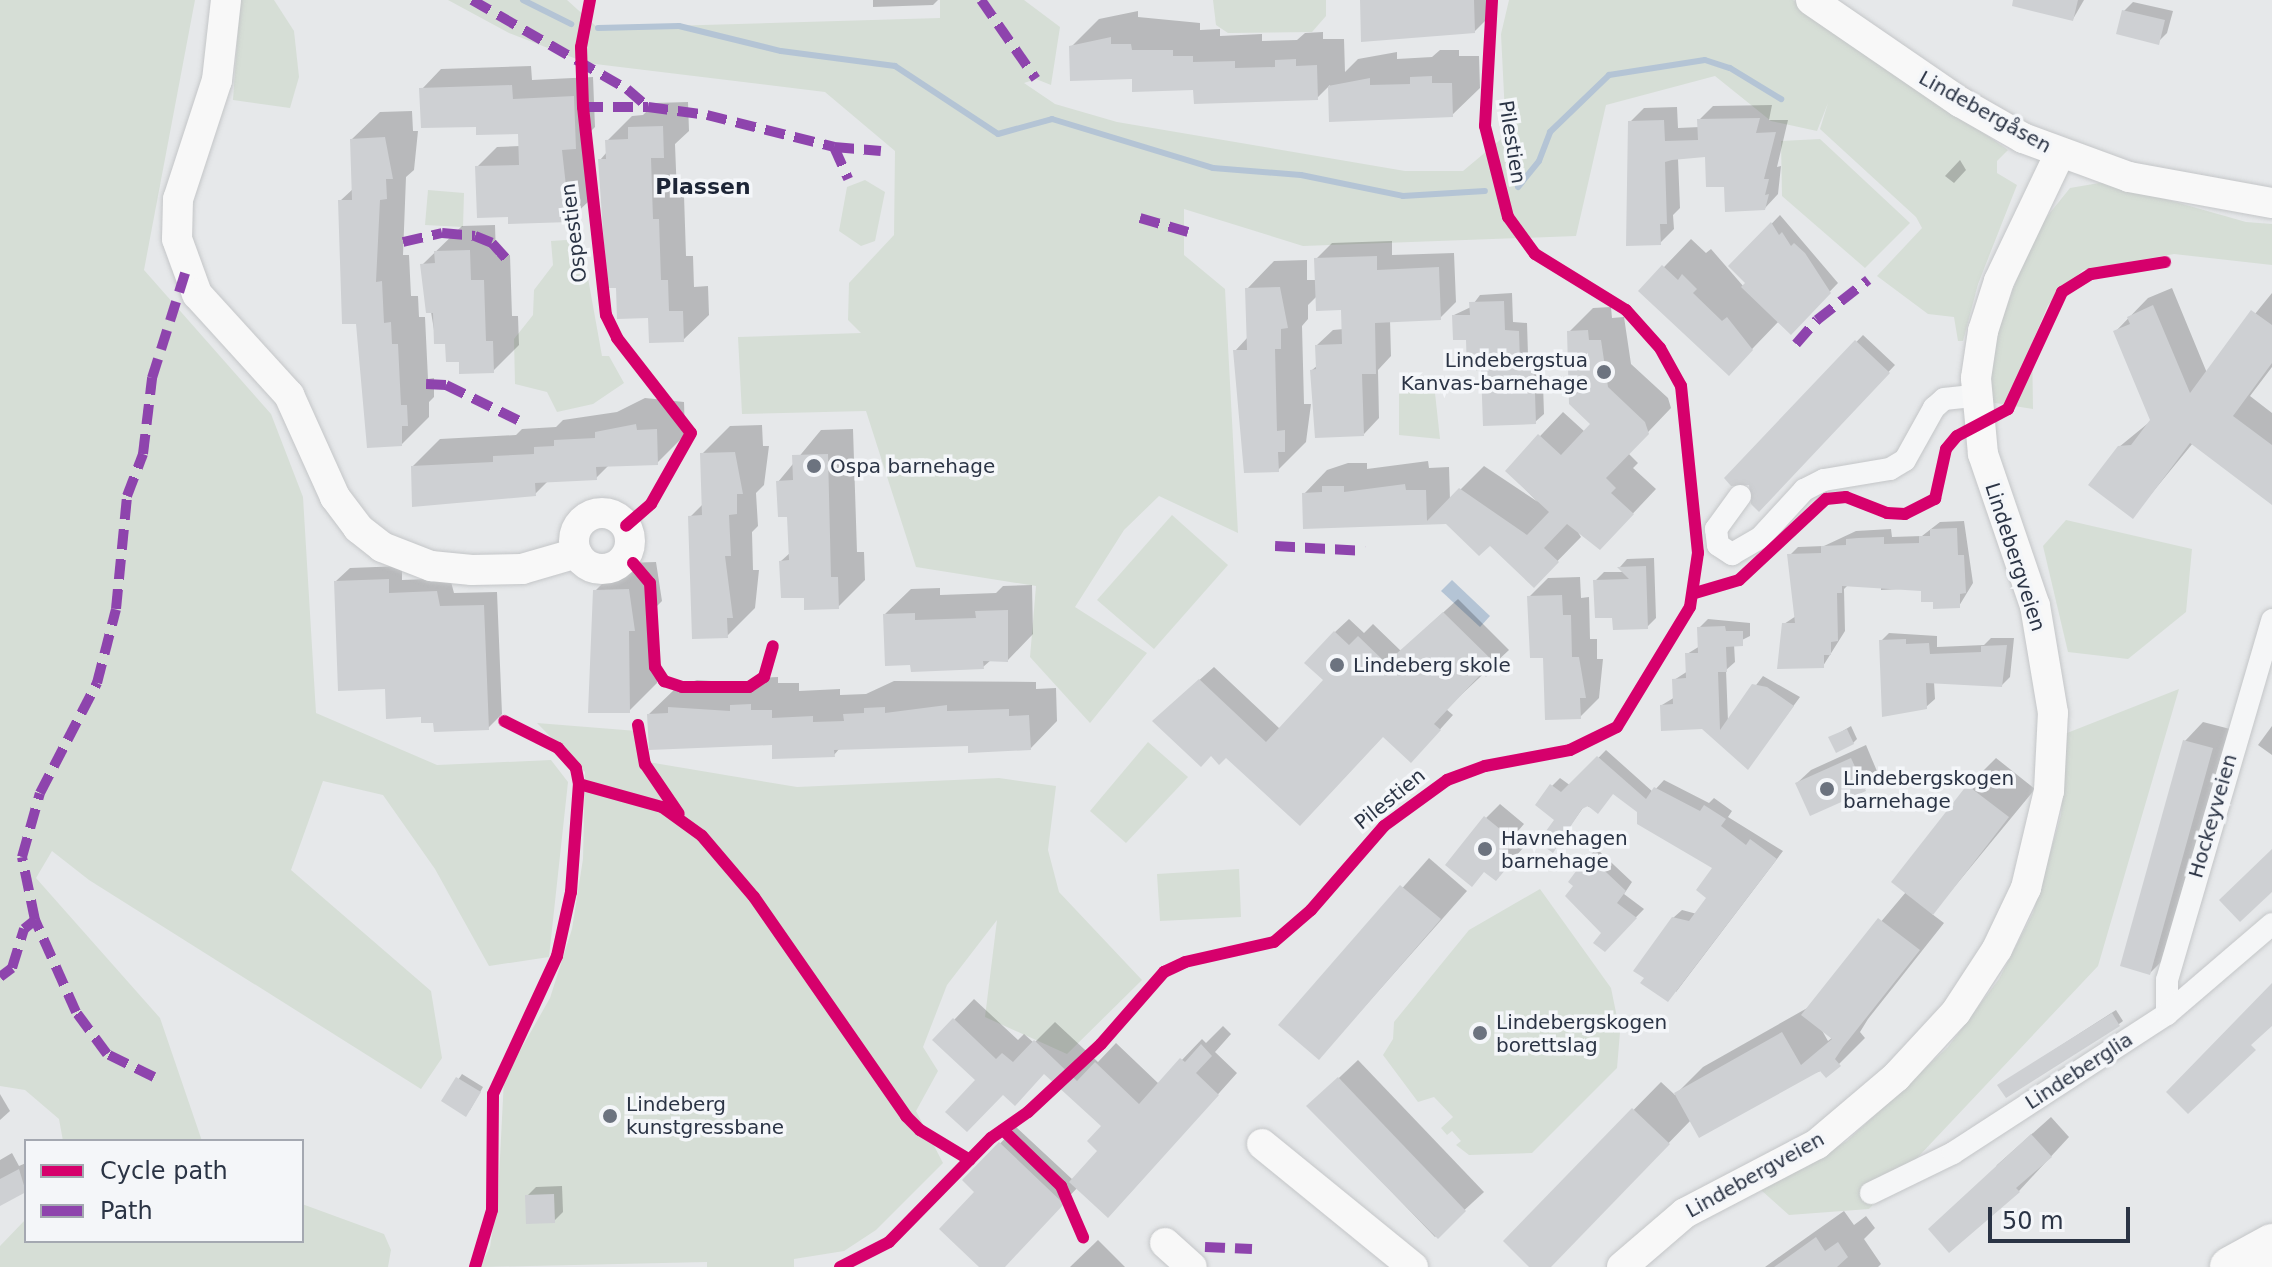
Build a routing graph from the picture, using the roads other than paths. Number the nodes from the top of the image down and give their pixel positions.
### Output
1 (226, 0) edge
2 (1811, 0) edge
3 (2060, 153) junction
4 (2272, 203) edge
5 (1975, 396) junction
6 (1740, 496) dead end
7 (577, 553) dead end
8 (2272, 620) edge
9 (2272, 924) edge
10 (2167, 1014) junction
11 (1262, 1144) dead end
12 (1871, 1193) dead end
13 (1165, 1243) dead end
14 (2272, 1244) edge
15 (1192, 1267) edge
16 (1413, 1267) edge
17 (1622, 1267) edge
18 (2230, 1267) edge

1 - 7 street
2 - 3 street, Lindebergåsen
3 - 4 street, Lindebergåsen
3 - 5 street, Lindebergveien
5 - 6 street
5 - 17 street, Lindebergveien
8 - 10 street, Hockeyveien
9 - 10 street, Lindeberglia
10 - 12 street, Lindeberglia
11 - 16 street
13 - 15 street
14 - 18 highway

